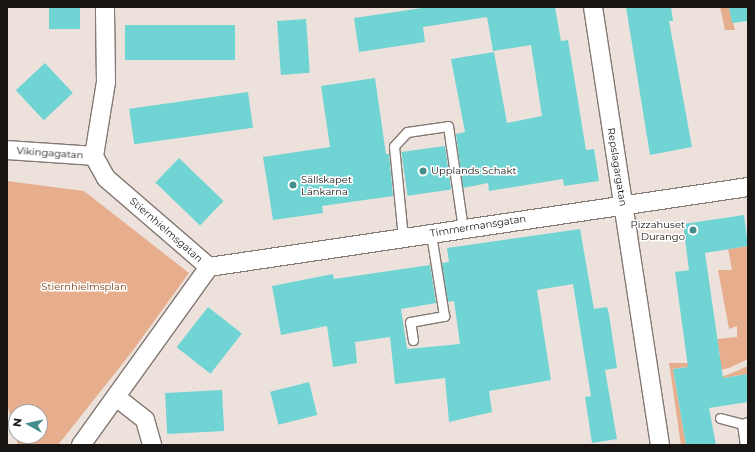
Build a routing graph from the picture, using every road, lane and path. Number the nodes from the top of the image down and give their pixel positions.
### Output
1 (105, 7) edge
2 (593, 7) edge
3 (7, 150) edge
4 (94, 156) junction
5 (748, 187) edge
6 (623, 204) junction
7 (463, 229) junction
8 (431, 234) junction
9 (403, 238) junction
10 (209, 267) junction
11 (413, 340) dead end
12 (116, 397) junction
13 (720, 418) dead end
14 (745, 423) edge
15 (81, 445) edge
16 (152, 445) edge
17 (660, 445) edge
18 (745, 445) edge

1 - 4 street
2 - 6 street, Repslagargatan
3 - 4 street, Vikingagatan
4 - 10 street, Stiernhielmsgatan
5 - 6 street, Timmermansgatan
6 - 7 street, Timmermansgatan
6 - 17 street, Repslagargatan
7 - 8 street, Timmermansgatan
7 - 9 lane
8 - 9 street, Timmermansgatan
8 - 11 lane
9 - 10 street, Timmermansgatan
10 - 12 street, Stiernhielmsgatan
12 - 15 street, Stiernhielmsgatan
12 - 16 street
13 - 14 lane
14 - 18 lane

